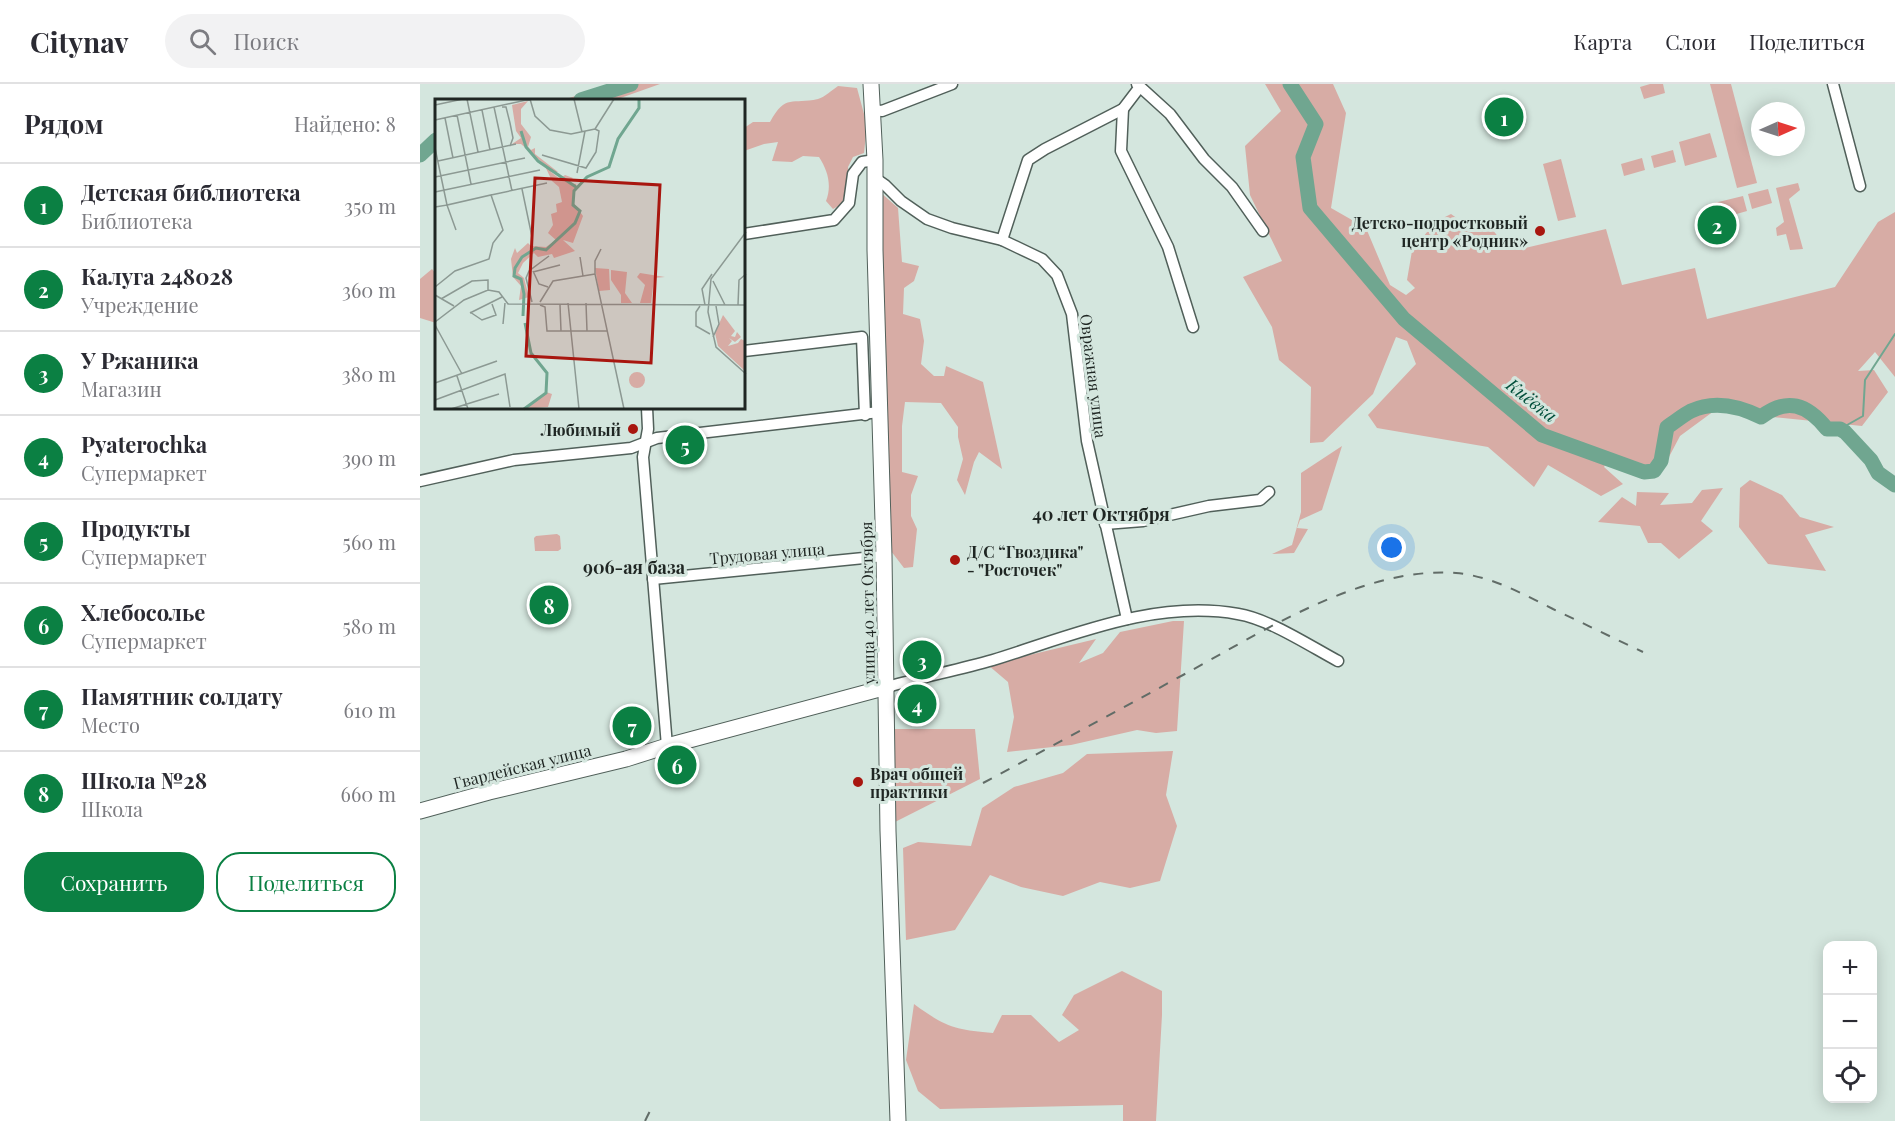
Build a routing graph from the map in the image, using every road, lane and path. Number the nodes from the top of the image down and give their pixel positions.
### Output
1 (871, 84) edge
2 (952, 84) edge
3 (1833, 84) edge
4 (1138, 86) edge
5 (1123, 109) junction
6 (872, 110) junction
7 (875, 160) junction
8 (874, 178) junction
9 (1860, 186) dead end
10 (1263, 231) dead end
11 (746, 234) edge
12 (1002, 240) junction
13 (1193, 327) dead end
14 (746, 351) edge
15 (647, 410) edge
16 (872, 414) junction
17 (646, 442) junction
18 (420, 481) edge
19 (1269, 492) dead end
20 (1105, 524) junction
21 (884, 556) junction
22 (653, 579) junction
23 (1127, 619) junction
24 (1338, 661) dead end
25 (887, 687) junction
26 (667, 746) junction
27 (420, 812) edge
28 (898, 1121) edge

1 - 6 main road, улица 40 лет Октября
2 - 6 street
3 - 9 street
4 - 5 street
4 - 10 street
5 - 12 street
5 - 13 street
6 - 7 main road, улица 40 лет Октября
7 - 8 main road, улица 40 лет Октября
7 - 11 street
8 - 12 street, Овражная улица
8 - 16 main road, улица 40 лет Октября
12 - 20 street, Овражная улица
14 - 16 street
15 - 17 street
16 - 17 street
16 - 21 main road, улица 40 лет Октября
17 - 18 street
17 - 22 street
19 - 20 street
20 - 23 street, Овражная улица
21 - 22 street, Трудовая улица
21 - 25 main road, улица 40 лет Октября
22 - 26 street
23 - 24 street
23 - 25 street
25 - 26 main road, Гвардейская улица
25 - 28 main road, улица 40 лет Октября
26 - 27 main road, Гвардейская улица

